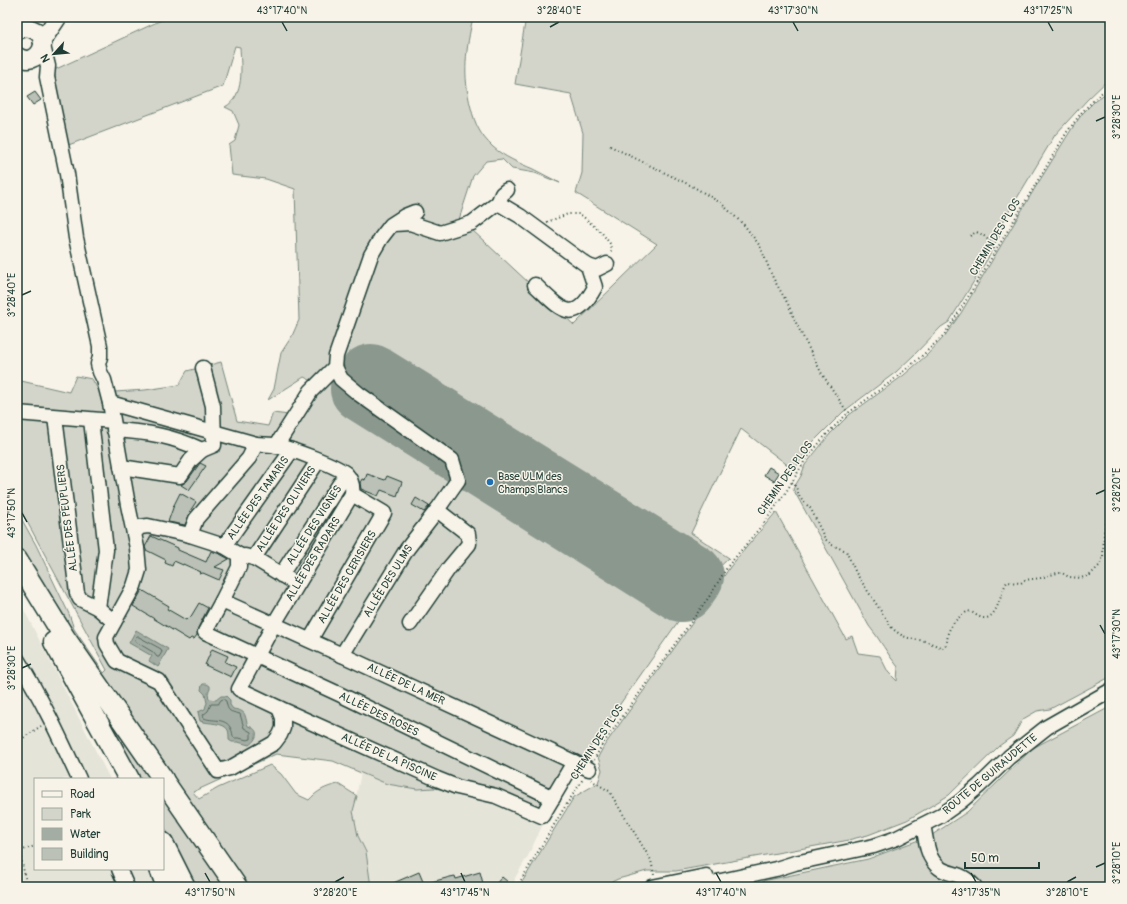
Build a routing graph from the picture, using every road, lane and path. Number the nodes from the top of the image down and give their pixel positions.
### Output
1 (50, 17) edge
2 (58, 17) edge
3 (23, 28) edge
4 (42, 44) junction
5 (21, 59) edge
6 (47, 77) junction
7 (1110, 87) edge
8 (610, 146) dead end
9 (507, 190) dead end
10 (498, 203) junction
11 (415, 212) dead end
12 (391, 225) junction
13 (532, 225) junction
14 (970, 236) dead end
15 (996, 252) junction
16 (607, 264) joint
17 (588, 266) junction
18 (535, 286) dead end
19 (335, 367) junction
20 (203, 368) dead end
21 (110, 403) junction
22 (17, 412) edge
23 (848, 413) junction
24 (55, 417) junction
25 (91, 420) junction
26 (114, 425) junction
27 (214, 431) junction
28 (256, 444) junction
29 (276, 446) junction
30 (202, 450) junction
31 (292, 450) junction
32 (318, 461) junction
33 (121, 467) junction
34 (346, 474) junction
35 (792, 482) junction
36 (352, 494) junction
37 (437, 510) junction
38 (1110, 516) edge
39 (134, 533) junction
40 (190, 535) junction
41 (224, 546) junction
42 (239, 555) junction
43 (254, 558) junction
44 (17, 560) edge
45 (17, 575) edge
46 (281, 575) junction
47 (297, 585) junction
48 (222, 601) junction
49 (98, 608) junction
50 (114, 622) junction
51 (274, 624) junction
52 (410, 624) dead end
53 (310, 640) junction
54 (57, 648) junction
55 (342, 655) junction
56 (257, 656) junction
57 (17, 659) edge
58 (239, 688) joint
59 (1110, 691) edge
60 (279, 708) junction
61 (51, 720) junction
62 (17, 742) edge
63 (574, 762) junction
64 (587, 773) junction
65 (79, 778) edge
66 (121, 778) edge
67 (128, 778) edge
68 (162, 778) edge
69 (164, 780) edge
70 (553, 798) junction
71 (922, 825) junction
72 (17, 838) edge
73 (164, 845) edge
74 (34, 846) edge
75 (20, 851) junction
76 (18, 854) edge
77 (796, 862) junction
78 (775, 864) junction
79 (119, 870) edge
80 (160, 870) edge
81 (27, 887) edge
82 (127, 887) edge
83 (167, 887) edge
84 (185, 887) edge
85 (237, 887) edge
86 (517, 887) edge
87 (654, 887) edge
88 (674, 887) edge
89 (694, 887) edge
90 (975, 887) edge

1 - 3 main road
2 - 4 main road
3 - 4 main road
4 - 5 main road
4 - 6 street
5 - 6 street
6 - 21 street
7 - 15 path, CHEMIN DES PLOS
8 - 23 path
9 - 10 street
10 - 12 street
10 - 13 street
11 - 12 street
12 - 19 street
13 - 16 path
13 - 17 street
14 - 15 path
15 - 23 path, CHEMIN DES PLOS
16 - 17 street
17 - 18 street
19 - 29 street
19 - 37 street, ALLÉE DES ULMS
20 - 27 street
21 - 26 street
21 - 27 street
22 - 24 street
23 - 35 path, CHEMIN DES PLOS
24 - 25 street
24 - 49 street, ALLÉE DES PEUPLIERS
25 - 26 street
25 - 49 street
26 - 30 street
26 - 33 street
27 - 28 street
27 - 30 street
28 - 29 street
28 - 40 street
29 - 31 street
30 - 33 street
31 - 32 street
31 - 41 street, ALLÉE DES TAMARIS
32 - 34 street
32 - 43 street, ALLÉE DES OLIVIERS
33 - 39 street
34 - 36 street
34 - 46 street, ALLÉE DES VIGNES
35 - 38 path
35 - 64 path, CHEMIN DES PLOS
36 - 47 street, ALLÉE DES RADARS
36 - 53 street, ALLÉE DES CERISIERS
37 - 52 street
37 - 55 street, ALLÉE DES ULMS
39 - 40 street
39 - 50 street
40 - 41 street
41 - 42 street
42 - 43 street
42 - 48 street
43 - 46 street
44 - 68 highway
45 - 54 highway
46 - 47 street
47 - 51 street, ALLÉE DES RADARS
48 - 51 street, ALLÉE DE LA MER
48 - 56 street, ALLÉE DES ROSES
49 - 50 street, ALLÉE DES PEUPLIERS
50 - 60 street
51 - 53 street, ALLÉE DE LA MER
51 - 56 street, ALLÉE DES RADARS
53 - 55 street, ALLÉE DE LA MER
54 - 66 highway
54 - 67 highway
55 - 63 street, ALLÉE DE LA MER
56 - 58 street, ALLÉE DES RADARS
56 - 70 street, ALLÉE DES ROSES
57 - 61 street
58 - 60 street, ALLÉE DE LA PISCINE
59 - 71 street, ROUTE DE GUIRAUDETTE
60 - 70 street, ALLÉE DE LA PISCINE
61 - 62 path
61 - 65 street
63 - 64 street, ALLÉE DE LA MER
63 - 70 street
64 - 86 path, CHEMIN DES PLOS
64 - 87 path
69 - 85 highway
71 - 77 street, ROUTE DE GUIRAUDETTE
71 - 90 street
72 - 75 path
73 - 84 highway
74 - 75 path
75 - 76 path
75 - 81 path
77 - 78 street, ROUTE DE GUIRAUDETTE
77 - 89 street, ROUTE DE GUIRAUDETTE
78 - 87 street, ROUTE DE GUIRAUDETTE
78 - 88 street, ROUTE DE GUIRAUDETTE
79 - 82 street
80 - 83 highway

